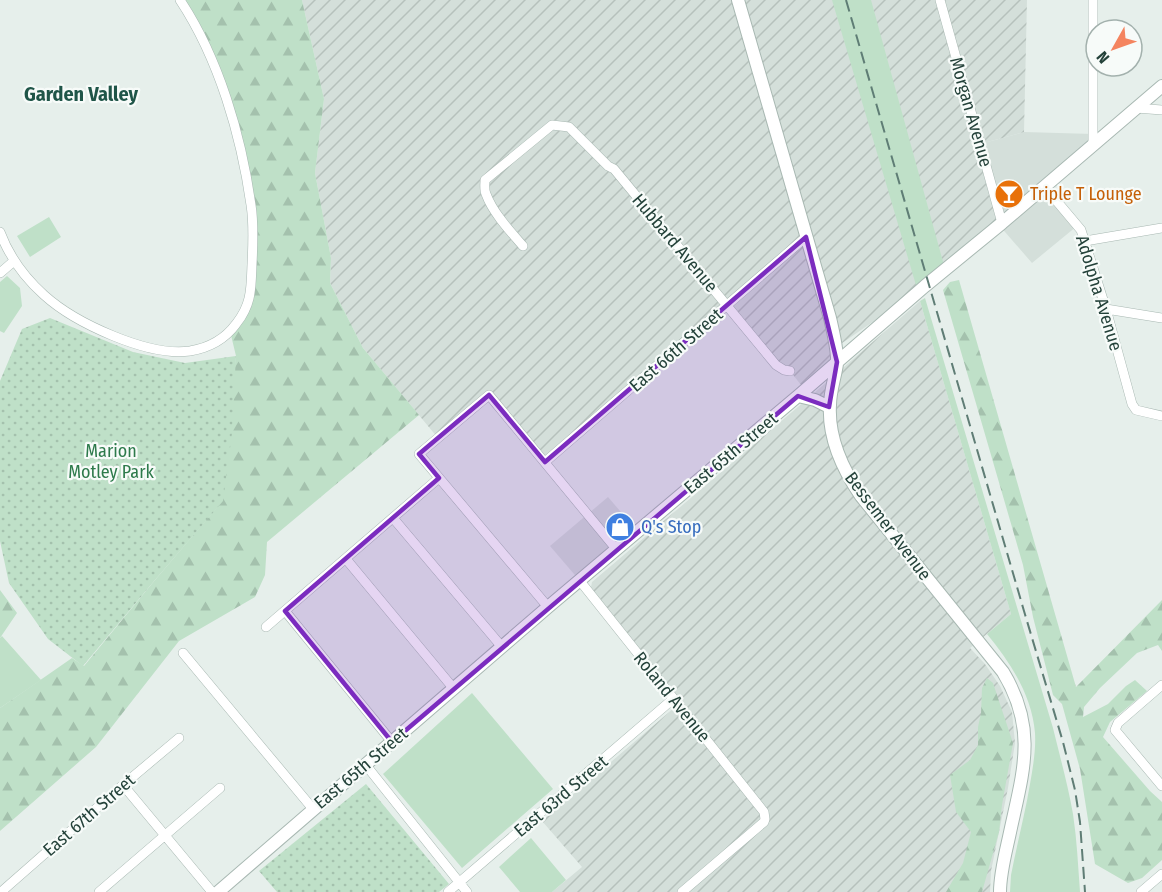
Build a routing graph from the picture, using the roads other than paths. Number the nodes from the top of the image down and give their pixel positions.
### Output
1 (180, 0) edge
2 (738, 0) edge
3 (940, 0) edge
4 (1093, 0) edge
5 (1162, 86) edge
6 (1136, 108) junction
7 (1162, 110) edge
8 (1093, 145) junction
9 (1044, 186) junction
10 (1002, 223) junction
11 (1162, 228) edge
12 (0, 232) edge
13 (806, 237) junction
14 (1085, 241) junction
15 (523, 246) dead end
16 (14, 261) junction
17 (0, 273) edge
18 (727, 306) junction
19 (1106, 309) junction
20 (1162, 318) edge
21 (837, 362) junction
22 (790, 371) dead end
23 (798, 396) junction
24 (830, 407) junction
25 (1162, 416) edge
26 (545, 462) junction
27 (439, 478) junction
28 (393, 518) junction
29 (617, 550) junction
30 (346, 559) junction
31 (580, 581) junction
32 (548, 607) junction
33 (285, 611) junction
34 (266, 627) dead end
35 (502, 647) junction
36 (183, 653) dead end
37 (1162, 685) edge
38 (454, 689) junction
39 (674, 699) junction
40 (179, 738) dead end
41 (392, 742) junction
42 (365, 764) junction
43 (123, 785) junction
44 (1162, 786) edge
45 (220, 788) dead end
46 (313, 809) junction
47 (165, 835) junction
48 (1162, 874) edge
49 (459, 883) junction
50 (693, 888) edge
51 (6, 890) edge
52 (99, 892) edge
53 (212, 892) edge
54 (218, 892) edge
55 (448, 892) edge
56 (467, 892) edge
57 (682, 892) edge
58 (1000, 892) edge
59 (1141, 892) edge

1 - 16 street
2 - 13 street, Bessemer Avenue
3 - 10 street, Morgan Avenue
4 - 8 street
5 - 6 street, East 65th Street
6 - 7 street
6 - 8 street, East 65th Street
8 - 9 street, East 65th Street
9 - 10 street, East 65th Street
9 - 14 street, Adolpha Avenue
10 - 21 street, East 65th Street
11 - 14 street
12 - 16 street
13 - 18 street, East 66th Street
13 - 21 street, Bessemer Avenue
14 - 19 street, Adolpha Avenue
15 - 18 street, Hubbard Avenue
16 - 17 street
18 - 22 street, Hubbard Avenue
18 - 26 street, East 66th Street
19 - 20 street
19 - 25 street, Adolpha Avenue
21 - 23 street, East 65th Street
21 - 24 street, Bessemer Avenue
23 - 24 street
23 - 29 street, East 65th Street
24 - 58 street, Bessemer Avenue
26 - 27 street
26 - 29 street
27 - 28 street
27 - 32 street
28 - 30 street
28 - 35 street
29 - 31 street, East 65th Street
30 - 33 street
30 - 38 street
31 - 32 street, East 65th Street
31 - 39 street, Roland Avenue
32 - 35 street, East 65th Street
33 - 34 street
33 - 41 street
35 - 38 street, East 65th Street
36 - 46 street
37 - 44 street
38 - 41 street, East 65th Street
39 - 49 street, East 63rd Street
39 - 50 street, Roland Avenue
40 - 43 street, East 67th Street
41 - 42 street, East 65th Street
42 - 46 street, East 65th Street
42 - 49 street
43 - 47 street
43 - 51 street, East 67th Street
45 - 47 street
46 - 54 street, East 65th Street
47 - 52 street
47 - 53 street
48 - 59 street
49 - 55 street, East 63rd Street
49 - 56 street
50 - 57 street

